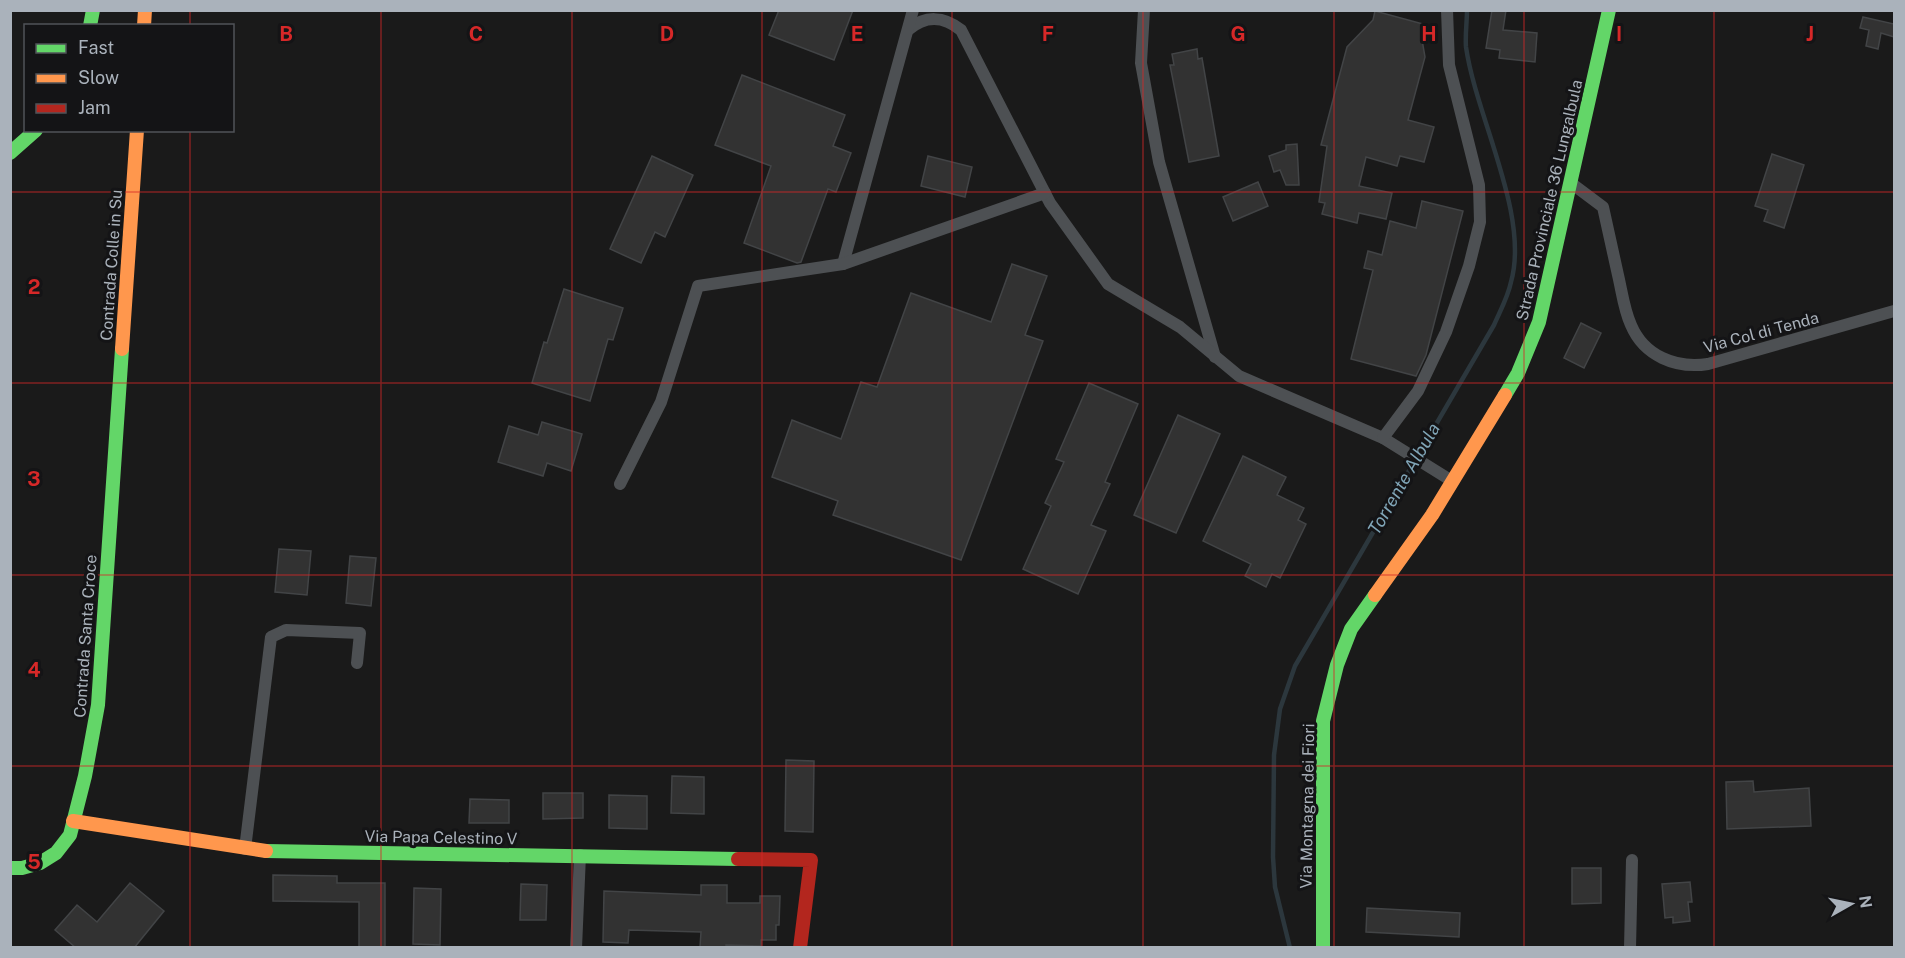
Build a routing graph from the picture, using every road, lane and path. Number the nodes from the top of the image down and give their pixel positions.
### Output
1 (913, 10) edge
2 (1144, 10) edge
3 (1448, 10) edge
4 (1609, 10) edge
5 (908, 30) junction
6 (34, 132) edge
7 (137, 132) edge
8 (10, 153) edge
9 (1571, 183) junction
10 (1045, 193) junction
11 (843, 264) junction
12 (1894, 311) edge
13 (1216, 358) junction
14 (118, 401) joint
15 (1383, 438) junction
16 (1452, 481) junction
17 (620, 484) dead end
18 (1432, 516) joint
19 (357, 663) dead end
20 (73, 822) junction
21 (245, 849) junction
22 (580, 855) junction
23 (1632, 860) dead end
24 (10, 868) edge
25 (576, 948) edge
26 (800, 948) edge
27 (1323, 948) edge
28 (1630, 948) edge

1 - 5 street
2 - 13 street
3 - 15 street
4 - 9 street, Strada Provinciale 36 Lungalbula
5 - 10 street
5 - 11 street
6 - 8 street
7 - 14 street, Contrada Colle in Su
9 - 12 street, Via Col di Tenda
9 - 16 street, Strada Provinciale 36 Lungalbula
10 - 11 street
10 - 13 street
11 - 17 street
13 - 15 street
14 - 20 street, Contrada Santa Croce
15 - 16 street
16 - 18 street, Strada Provinciale 36 Lungalbula
18 - 27 street, Via Montagna dei Fiori
19 - 21 street
20 - 21 street, Via Papa Celestino V
20 - 24 street, Contrada Santa Croce
21 - 22 street, Via Papa Celestino V
22 - 25 street
22 - 26 street, Via Papa Celestino V
23 - 28 street

